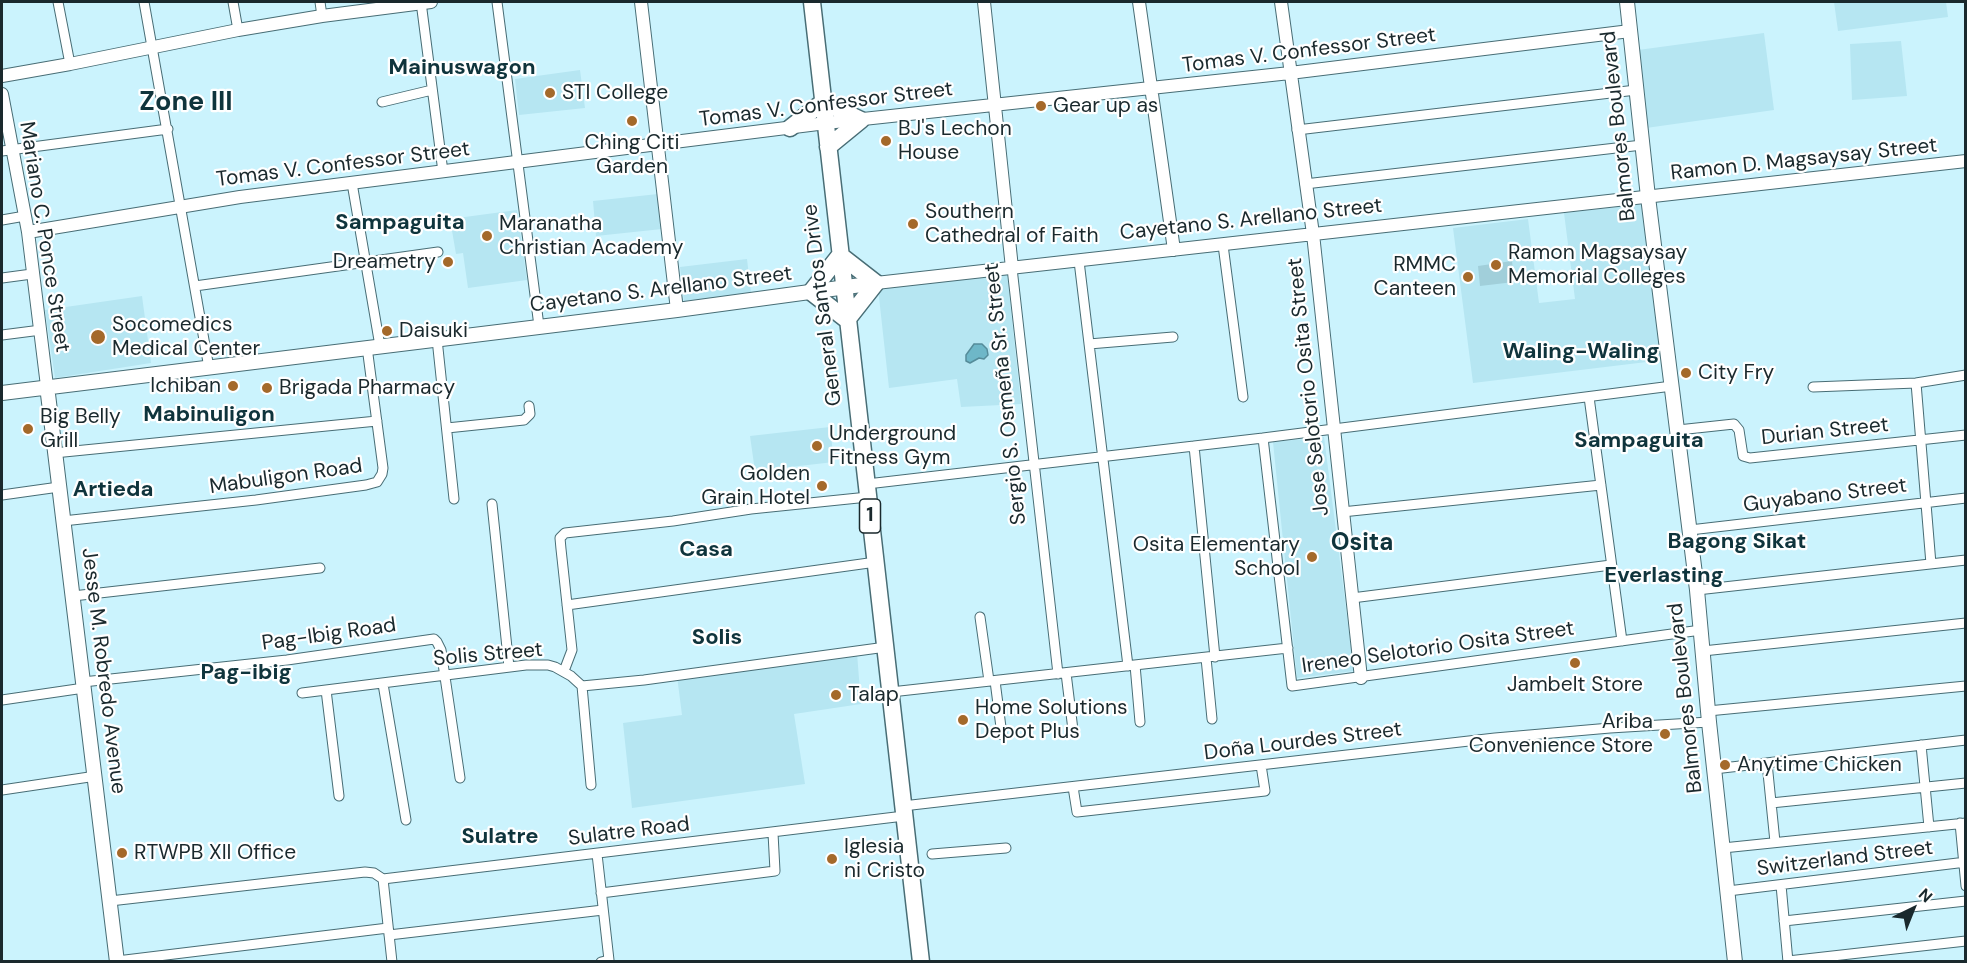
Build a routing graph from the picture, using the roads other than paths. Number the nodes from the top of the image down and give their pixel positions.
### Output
1 (58, 2) edge
2 (144, 2) edge
3 (233, 2) edge
4 (320, 2) edge
5 (425, 2) edge
6 (497, 2) edge
7 (641, 2) edge
8 (812, 2) edge
9 (984, 2) edge
10 (1139, 2) edge
11 (1281, 2) edge
12 (1627, 2) edge
13 (322, 16) junction
14 (238, 30) junction
15 (1630, 31) junction
16 (152, 47) junction
17 (70, 64) junction
18 (1290, 73) junction
19 (2, 76) edge
20 (1150, 88) junction
21 (432, 90) junction
22 (1636, 90) junction
23 (2, 94) edge
24 (382, 102) dead end
25 (823, 102) junction
26 (995, 105) junction
27 (861, 120) junction
28 (826, 123) junction
29 (790, 128) junction
30 (168, 129) junction
31 (1297, 130) junction
32 (658, 144) junction
33 (1642, 145) junction
34 (828, 147) junction
35 (7, 150) edge
36 (1965, 161) edge
37 (517, 163) junction
38 (443, 172) junction
39 (352, 183) junction
40 (1305, 184) junction
41 (1648, 197) junction
42 (182, 206) junction
43 (25, 216) junction
44 (2, 220) edge
45 (28, 232) junction
46 (1313, 234) junction
47 (1223, 245) junction
48 (1174, 250) junction
49 (438, 252) dead end
50 (840, 255) junction
51 (366, 261) junction
52 (1079, 261) junction
53 (1012, 268) junction
54 (33, 274) junction
55 (2, 278) edge
56 (876, 283) junction
57 (195, 286) junction
58 (843, 287) junction
59 (811, 292) junction
60 (677, 310) junction
61 (847, 320) junction
62 (539, 326) junction
63 (41, 330) junction
64 (2, 335) edge
65 (1173, 337) dead end
66 (437, 339) junction
67 (1089, 344) junction
68 (373, 347) junction
69 (209, 368) junction
70 (1965, 375) edge
71 (1916, 383) junction
72 (47, 386) junction
73 (1672, 386) junction
74 (1813, 387) dead end
75 (2, 393) edge
76 (1243, 397) dead end
77 (1589, 397) junction
78 (529, 406) dead end
79 (377, 421) junction
80 (447, 428) junction
81 (1333, 429) junction
82 (1678, 430) junction
83 (1965, 435) edge
84 (1263, 438) junction
85 (1921, 440) junction
86 (1194, 446) junction
87 (54, 453) junction
88 (1103, 457) junction
89 (1034, 465) junction
90 (1601, 484) junction
91 (59, 487) junction
92 (868, 491) junction
93 (2, 495) edge
94 (1965, 498) edge
95 (454, 499) dead end
96 (1926, 502) junction
97 (492, 504) dead end
98 (1342, 512) junction
99 (63, 521) junction
100 (1690, 530) junction
101 (1965, 560) edge
102 (876, 562) junction
103 (1931, 564) junction
104 (1611, 565) junction
105 (320, 568) dead end
106 (1697, 590) junction
107 (73, 596) junction
108 (1352, 598) junction
109 (567, 605) junction
110 (980, 617) dead end
111 (1965, 623) edge
112 (1701, 630) junction
113 (1622, 641) junction
114 (886, 647) junction
115 (1288, 648) junction
116 (1703, 651) junction
117 (1211, 657) junction
118 (1131, 666) junction
119 (510, 667) junction
120 (564, 671) junction
121 (1062, 673) junction
122 (444, 676) junction
123 (1361, 678) junction
124 (992, 681) junction
125 (383, 684) junction
126 (84, 685) junction
127 (582, 686) junction
128 (1965, 686) edge
129 (326, 690) junction
130 (891, 692) junction
131 (302, 693) dead end
132 (2, 700) edge
133 (1708, 717) junction
134 (1212, 719) dead end
135 (1140, 722) dead end
136 (1072, 730) dead end
137 (1002, 735) dead end
138 (1965, 740) edge
139 (1921, 745) junction
140 (1767, 763) junction
141 (1261, 765) junction
142 (1714, 769) junction
143 (96, 776) junction
144 (460, 778) dead end
145 (1965, 783) edge
146 (591, 785) dead end
147 (1073, 787) junction
148 (1926, 788) junction
149 (2, 790) edge
150 (339, 796) dead end
151 (1771, 803) junction
152 (904, 811) junction
153 (406, 820) dead end
154 (1963, 823) edge
155 (1929, 827) junction
156 (773, 832) junction
157 (1775, 842) junction
158 (1006, 848) dead end
159 (1723, 848) junction
160 (597, 854) junction
161 (932, 854) dead end
162 (1964, 863) edge
163 (383, 879) junction
164 (1781, 885) junction
165 (1965, 886) edge
166 (1728, 891) junction
167 (601, 893) junction
168 (110, 901) junction
169 (1965, 901) edge
170 (603, 910) junction
171 (1784, 921) junction
172 (388, 932) junction
173 (1965, 940) edge
174 (117, 961) edge
175 (1788, 961) edge
176 (392, 962) edge
177 (601, 962) edge
178 (921, 962) edge
179 (1735, 962) edge

1 - 17 street
2 - 16 street
3 - 14 street
4 - 13 street
5 - 13 street
5 - 21 street
6 - 37 street
7 - 32 street
8 - 25 highway, General Santos Drive / 1
9 - 26 street, Sergio S. Osmeña Sr. Street
10 - 20 street
11 - 18 street, Jose Selotorio Osita Street
12 - 15 main road, Balmores Boulevard
13 - 14 street
14 - 16 street
15 - 18 street, Tomas V. Confessor Street
15 - 22 main road, Balmores Boulevard
16 - 17 street
16 - 30 street
17 - 19 street
18 - 20 street, Tomas V. Confessor Street
18 - 31 street, Jose Selotorio Osita Street
20 - 26 street, Tomas V. Confessor Street
20 - 48 street
21 - 24 street
21 - 38 street
22 - 31 street
22 - 33 main road, Balmores Boulevard
23 - 35 street, Mariano C. Ponce Street
25 - 27 highway
25 - 28 highway, General Santos Drive / 1
25 - 29 highway
26 - 27 street, Tomas V. Confessor Street
26 - 53 street, Sergio S. Osmeña Sr. Street
27 - 28 street, Tomas V. Confessor Street
27 - 34 highway
28 - 29 street, Tomas V. Confessor Street
28 - 34 highway, General Santos Drive / 1
29 - 32 street, Tomas V. Confessor Street
30 - 35 street
30 - 42 street
31 - 40 street, Jose Selotorio Osita Street
32 - 37 street, Tomas V. Confessor Street
32 - 60 street
33 - 40 street
33 - 41 main road, Balmores Boulevard
34 - 50 highway, General Santos Drive / 1
35 - 43 street, Mariano C. Ponce Street
36 - 41 street, Ramon D. Magsaysay Street
37 - 38 street, Tomas V. Confessor Street
37 - 62 street
38 - 39 street, Tomas V. Confessor Street
39 - 42 street, Tomas V. Confessor Street
39 - 51 street, Mabuligon Road
40 - 46 street, Jose Selotorio Osita Street
41 - 46 street, Cayetano S. Arellano Street
41 - 73 main road, Balmores Boulevard
42 - 45 street, Tomas V. Confessor Street
42 - 57 street
43 - 44 street
43 - 45 street, Mariano C. Ponce Street
45 - 54 street, Mariano C. Ponce Street
46 - 47 street, Cayetano S. Arellano Street
46 - 81 street, Jose Selotorio Osita Street
47 - 48 street, Cayetano S. Arellano Street
47 - 76 street
48 - 52 street, Cayetano S. Arellano Street
49 - 51 street
50 - 56 highway
50 - 58 highway, General Santos Drive / 1
50 - 59 highway
51 - 57 street
51 - 68 street, Mabuligon Road
52 - 53 street, Cayetano S. Arellano Street
52 - 67 street
53 - 56 street, Cayetano S. Arellano Street
53 - 89 street, Sergio S. Osmeña Sr. Street
54 - 55 street
54 - 63 street, Mariano C. Ponce Street
56 - 58 main road, Cayetano S. Arellano Street
56 - 61 highway
57 - 69 street
58 - 59 main road, Cayetano S. Arellano Street
58 - 61 highway, General Santos Drive / 1
59 - 60 main road, Cayetano S. Arellano Street
59 - 61 highway
60 - 62 main road, Cayetano S. Arellano Street
61 - 92 highway, General Santos Drive / 1
62 - 66 main road, Cayetano S. Arellano Street
63 - 64 street
63 - 72 street, Mariano C. Ponce Street
65 - 67 street
66 - 68 main road, Cayetano S. Arellano Street
66 - 80 street
67 - 88 street
68 - 69 main road, Cayetano S. Arellano Street
68 - 79 street, Mabuligon Road
69 - 72 main road, Cayetano S. Arellano Street
70 - 71 street
71 - 74 street
71 - 85 street
72 - 75 main road, Cayetano S. Arellano Street
72 - 87 main road, Jesse M. Robredo Avenue
73 - 77 street
73 - 82 main road, Balmores Boulevard
77 - 81 street
77 - 90 street
78 - 80 street
79 - 87 street
79 - 99 street, Mabuligon Road
80 - 95 street
81 - 84 street
81 - 98 street, Jose Selotorio Osita Street
82 - 85 street, Durian Street
82 - 100 main road, Balmores Boulevard
83 - 85 street, Durian Street
84 - 86 street
84 - 115 street
85 - 96 street
86 - 88 street
86 - 117 street
87 - 91 main road, Jesse M. Robredo Avenue
88 - 89 street
88 - 118 street
89 - 92 street
89 - 121 street, Sergio S. Osmeña Sr. Street
90 - 98 street
90 - 104 street
91 - 93 street
91 - 99 main road, Jesse M. Robredo Avenue
92 - 102 highway, General Santos Drive / 1
92 - 109 street
94 - 96 street, Guyabano Street
96 - 100 street, Guyabano Street
96 - 103 street
97 - 119 street
98 - 108 street, Jose Selotorio Osita Street
99 - 107 main road, Jesse M. Robredo Avenue
100 - 106 main road, Balmores Boulevard
101 - 103 street
102 - 109 street
102 - 114 highway, General Santos Drive / 1
103 - 106 street
104 - 108 street
104 - 113 street
105 - 107 street
106 - 112 main road, Balmores Boulevard
107 - 126 main road, Jesse M. Robredo Avenue
108 - 123 street, Jose Selotorio Osita Street
109 - 120 street
110 - 124 street
111 - 116 street
112 - 113 street, Ireneo Selotorio Osita Street
112 - 116 main road, Balmores Boulevard
113 - 123 street, Ireneo Selotorio Osita Street
114 - 127 street
114 - 130 highway, General Santos Drive / 1
115 - 117 street, Ireneo Selotorio Osita Street
115 - 123 street, Ireneo Selotorio Osita Street
116 - 133 main road, Balmores Boulevard
117 - 118 street, Ireneo Selotorio Osita Street
117 - 134 street
118 - 121 street, Ireneo Selotorio Osita Street
118 - 135 street
119 - 120 street, Solis Street
119 - 122 street, Solis Street
120 - 127 street, Solis Street
121 - 124 street, Ireneo Selotorio Osita Street
121 - 136 street, Sergio S. Osmeña Sr. Street
122 - 125 street, Solis Street
122 - 126 street, Pag-Ibig Road
122 - 144 street, Pag-Ibig Road
124 - 130 street, Ireneo Selotorio Osita Street
124 - 137 street
125 - 129 street, Solis Street
125 - 153 street
126 - 132 street, Pag-Ibig Road
126 - 143 main road, Jesse M. Robredo Avenue
127 - 146 street
128 - 133 street, Doña Lourdes Street
129 - 131 street, Solis Street
129 - 150 street
130 - 152 highway, General Santos Drive / 1
133 - 141 street, Doña Lourdes Street
133 - 142 main road, Balmores Boulevard
138 - 139 street
139 - 140 street
139 - 148 street
140 - 142 street
140 - 151 street
141 - 147 street, Doña Lourdes Street
141 - 147 street
142 - 159 main road, Balmores Boulevard
143 - 149 street
143 - 168 main road, Jesse M. Robredo Avenue
145 - 148 street
147 - 152 street, Doña Lourdes Street
148 - 151 street
148 - 155 street
151 - 157 street
152 - 156 street, Sulatre Road
152 - 178 highway, General Santos Drive / 1
154 - 155 street
154 - 162 street
155 - 157 street
156 - 160 street, Sulatre Road
156 - 167 street
157 - 159 street
158 - 161 street
159 - 166 main road, Balmores Boulevard
160 - 163 street, Sulatre Road
160 - 167 street
162 - 164 street, Switzerland Street
162 - 165 street
163 - 168 street, Sulatre Road
163 - 172 street
164 - 166 street, Switzerland Street
164 - 171 street
166 - 179 main road, Balmores Boulevard
167 - 170 street
168 - 174 main road, Jesse M. Robredo Avenue
169 - 171 street
170 - 172 street
170 - 177 street
171 - 175 street
172 - 174 street
172 - 176 street
173 - 175 street

